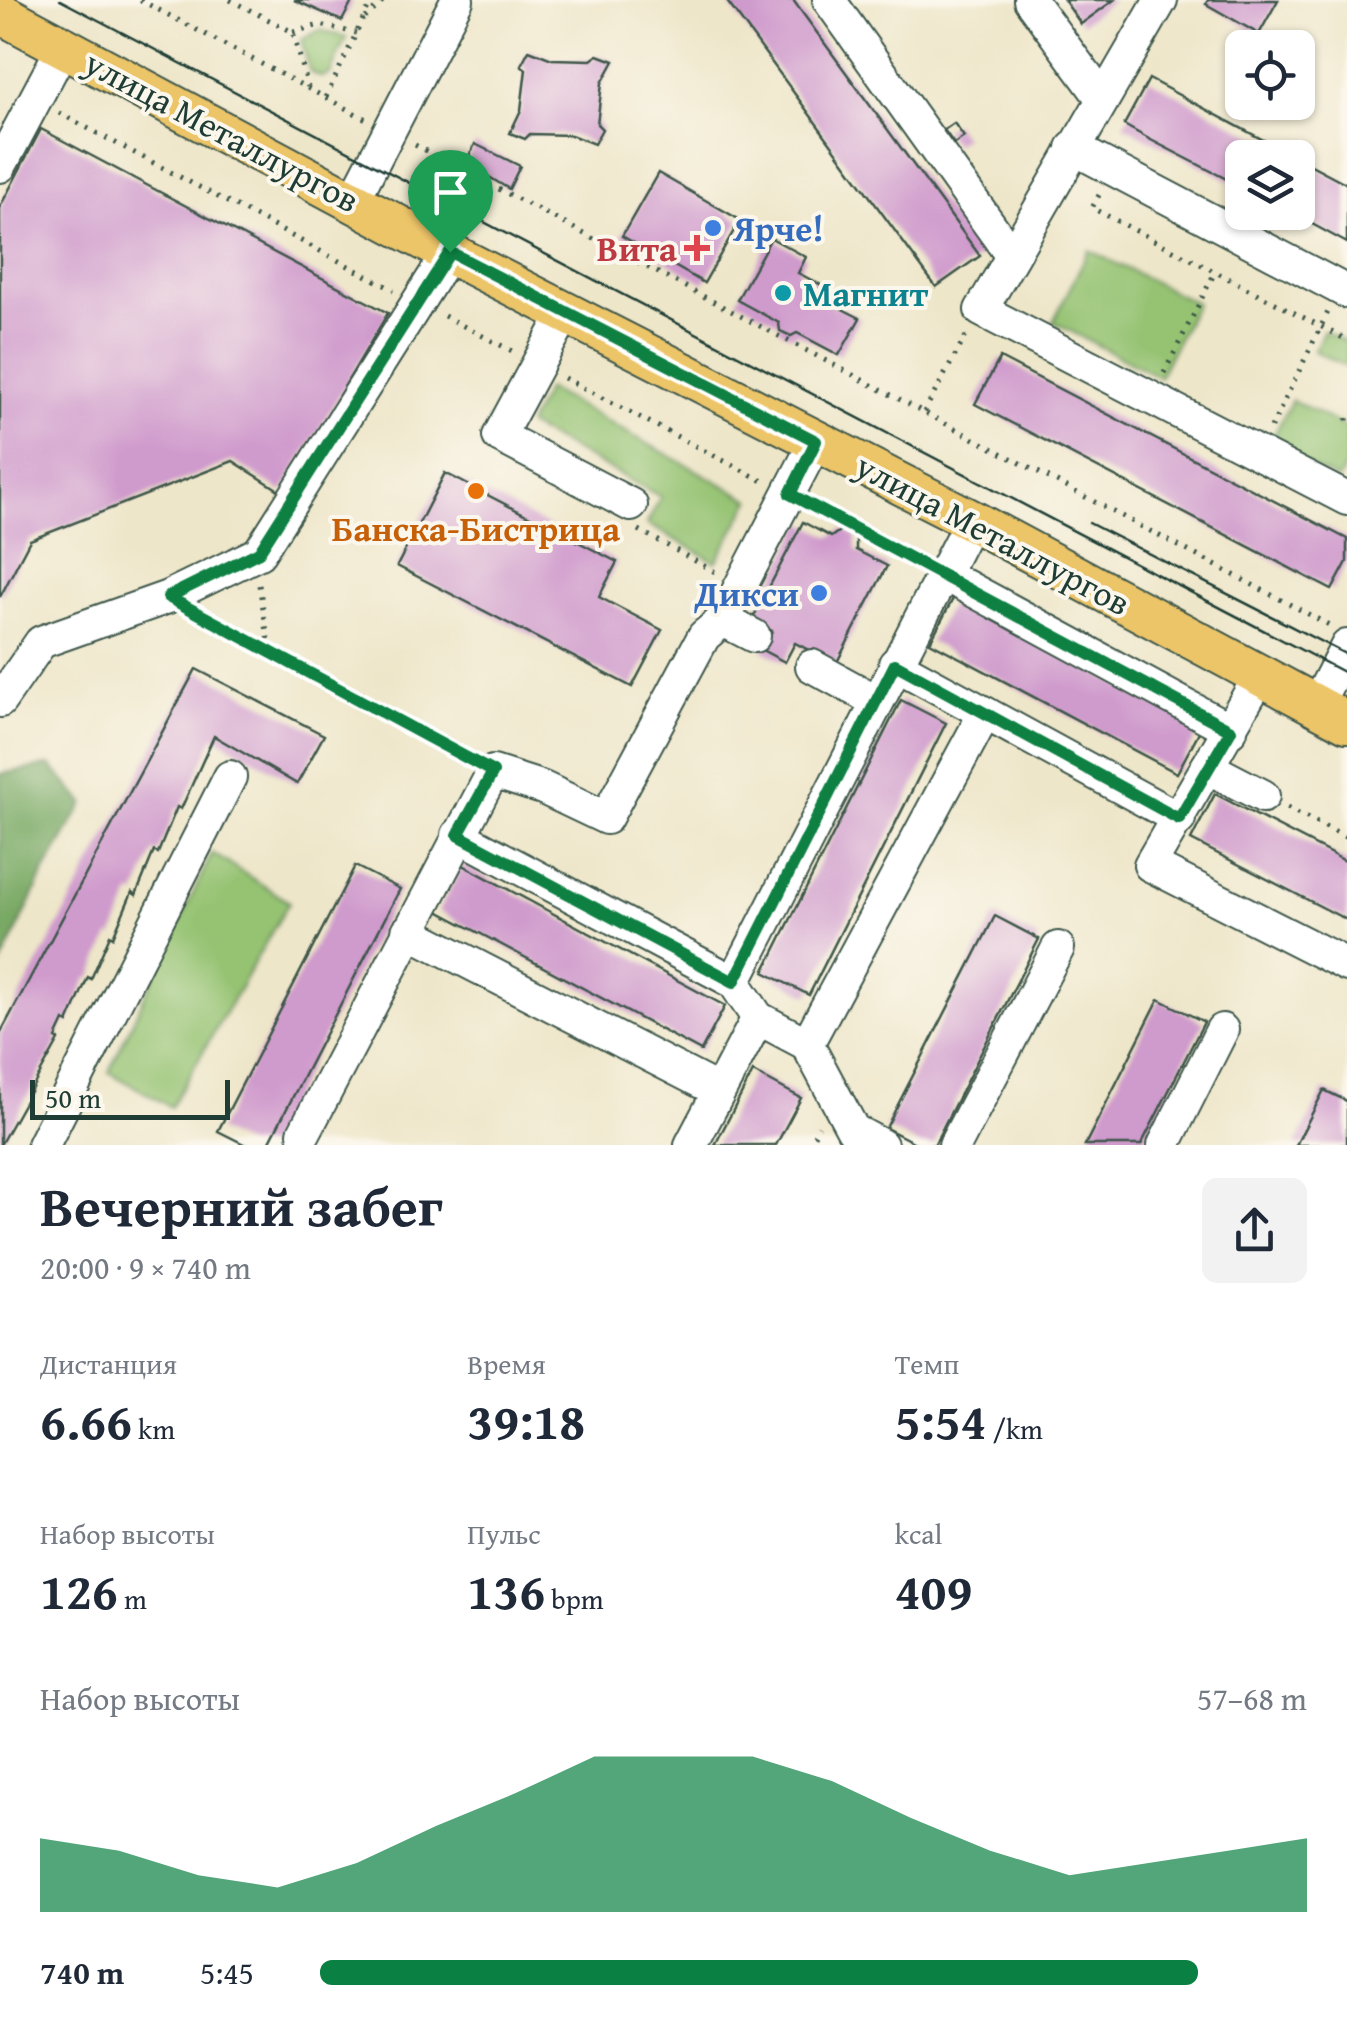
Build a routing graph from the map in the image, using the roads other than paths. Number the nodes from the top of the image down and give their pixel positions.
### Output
1 (457, 0) edge
2 (828, 0) edge
3 (1030, 0) edge
4 (1161, 0) edge
5 (0, 14) edge
6 (63, 47) junction
7 (1102, 98) junction
8 (1073, 148) junction
9 (0, 166) edge
10 (353, 201) junction
11 (450, 252) junction
12 (1012, 256) junction
13 (1344, 290) edge
14 (566, 310) junction
15 (816, 441) junction
16 (1347, 498) edge
17 (631, 505) road end
18 (971, 520) junction
19 (943, 574) junction
20 (723, 620) junction
21 (754, 636) dead end
22 (1347, 646) edge
23 (895, 664) junction
24 (812, 666) dead end
25 (1259, 678) junction
26 (0, 701) edge
27 (876, 702) junction
28 (985, 713) junction
29 (1332, 714) edge
30 (1231, 730) junction
31 (1207, 767) junction
32 (230, 777) dead end
33 (1263, 796) road end
34 (1179, 819) junction
35 (458, 835) junction
36 (408, 931) junction
37 (1058, 948) dead end
38 (1347, 965) edge
39 (734, 982) junction
40 (758, 1018) junction
41 (1222, 1030) dead end
42 (806, 1044) junction
43 (719, 1091) junction
44 (310, 1141) edge
45 (42, 1145) edge
46 (691, 1145) edge
47 (882, 1145) edge
48 (955, 1145) edge
49 (1164, 1145) edge

1 - 10 street
2 - 12 street
3 - 7 street
4 - 7 street
5 - 6 main road, улица Металлургов
6 - 9 street
6 - 10 main road, улица Металлургов
7 - 8 street
8 - 12 street
8 - 13 street
10 - 11 main road, улица Металлургов
11 - 14 main road, улица Металлургов
11 - 26 street
12 - 16 street
14 - 15 main road, улица Металлургов
14 - 17 street
15 - 18 main road, улица Металлургов
15 - 20 street
18 - 19 street
18 - 25 main road, улица Металлургов
19 - 23 street
19 - 30 street
20 - 21 street
20 - 35 street
22 - 29 street
23 - 27 street
23 - 28 street
24 - 27 street
25 - 29 main road, улица Металлургов
25 - 30 street
27 - 39 street
28 - 34 street
28 - 42 street
30 - 31 street
31 - 33 street
31 - 34 street
32 - 45 street
34 - 38 street
35 - 36 street
35 - 39 street
36 - 43 street
36 - 44 street
37 - 48 street
39 - 40 street
40 - 42 street
40 - 43 street
41 - 49 street
42 - 47 street
43 - 46 street

